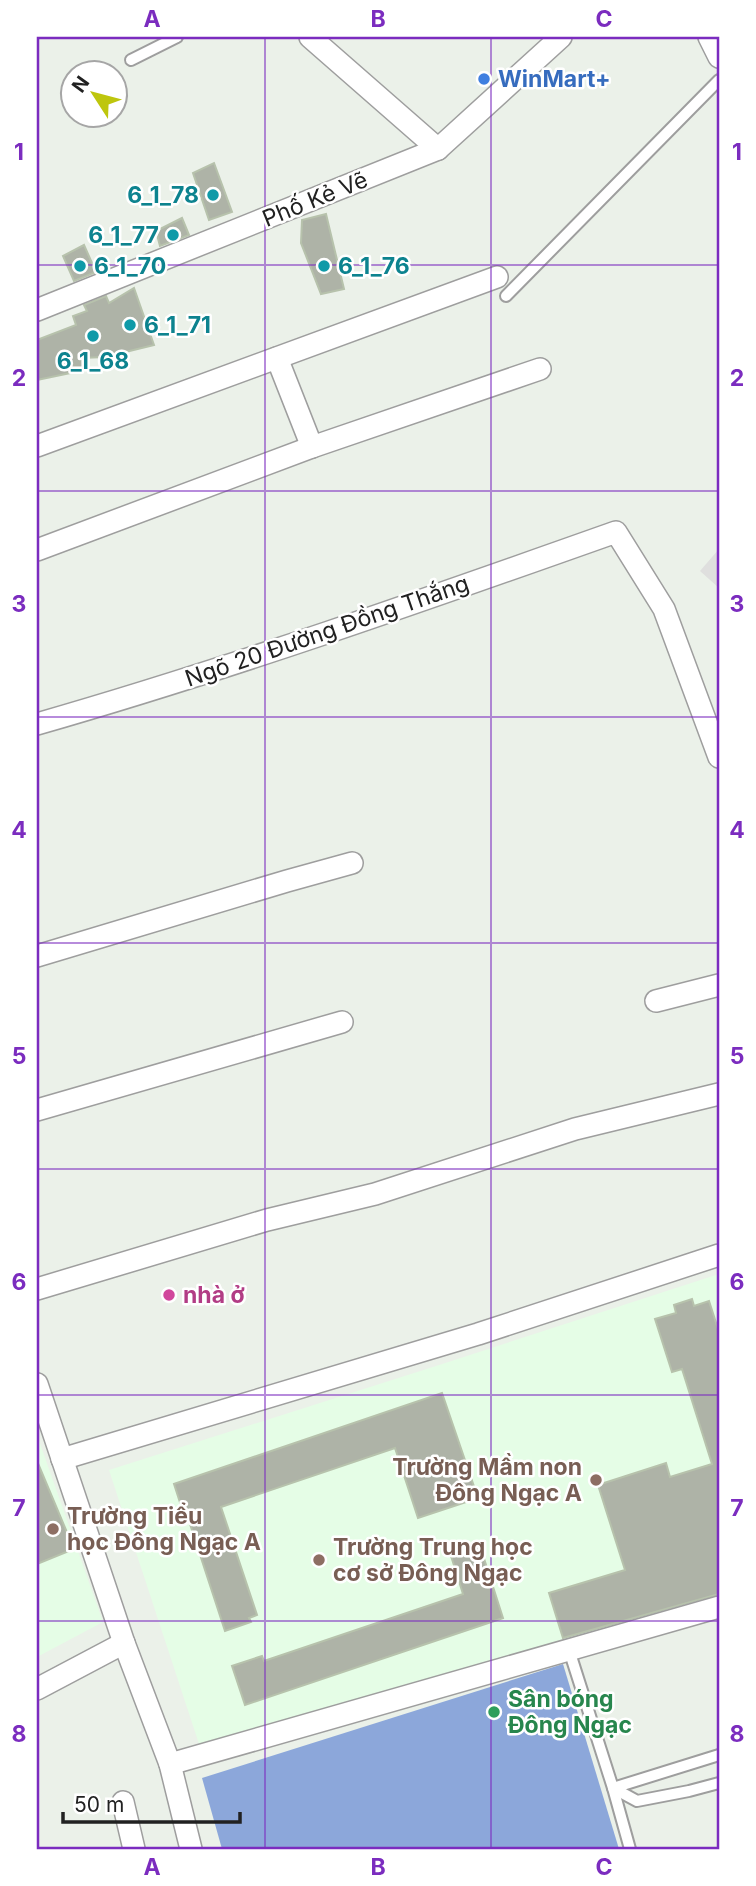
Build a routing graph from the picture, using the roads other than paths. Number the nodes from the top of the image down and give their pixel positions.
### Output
1 (177, 37) edge
2 (310, 37) edge
3 (560, 37) edge
4 (709, 37) edge
5 (719, 57) edge
6 (131, 60) dead end
7 (719, 80) edge
8 (438, 149) junction
9 (502, 287) joint
10 (37, 310) edge
11 (277, 358) junction
12 (540, 369) dead end
13 (37, 446) edge
14 (312, 447) junction
15 (37, 550) edge
16 (37, 724) edge
17 (719, 757) edge
18 (352, 863) dead end
19 (37, 956) edge
20 (719, 985) edge
21 (656, 1001) dead end
22 (342, 1022) dead end
23 (719, 1094) edge
24 (37, 1110) edge
25 (719, 1255) edge
26 (37, 1289) edge
27 (37, 1384) edge
28 (62, 1459) junction
29 (719, 1607) edge
30 (124, 1643) junction
31 (569, 1650) junction
32 (37, 1689) edge
33 (719, 1755) edge
34 (170, 1764) junction
35 (719, 1783) edge
36 (613, 1788) junction
37 (122, 1802) dead end
38 (134, 1849) edge
39 (191, 1849) edge
40 (630, 1849) edge

1 - 6 lane
2 - 8 street
3 - 8 street, Phố Kẻ Vẽ
4 - 5 street
7 - 9 lane
8 - 10 street, Phố Kẻ Vẽ
9 - 11 street
11 - 13 street
11 - 14 street
12 - 14 street
14 - 15 street
16 - 17 street, Ngõ 20 Đường Đồng Thắng
18 - 19 street
20 - 21 street
22 - 24 street
23 - 26 street
25 - 28 street
27 - 28 street
28 - 30 street
29 - 31 street
30 - 32 street
30 - 34 street
31 - 34 street
31 - 36 lane
33 - 36 lane
34 - 39 street
35 - 36 lane
36 - 40 lane
37 - 38 street

